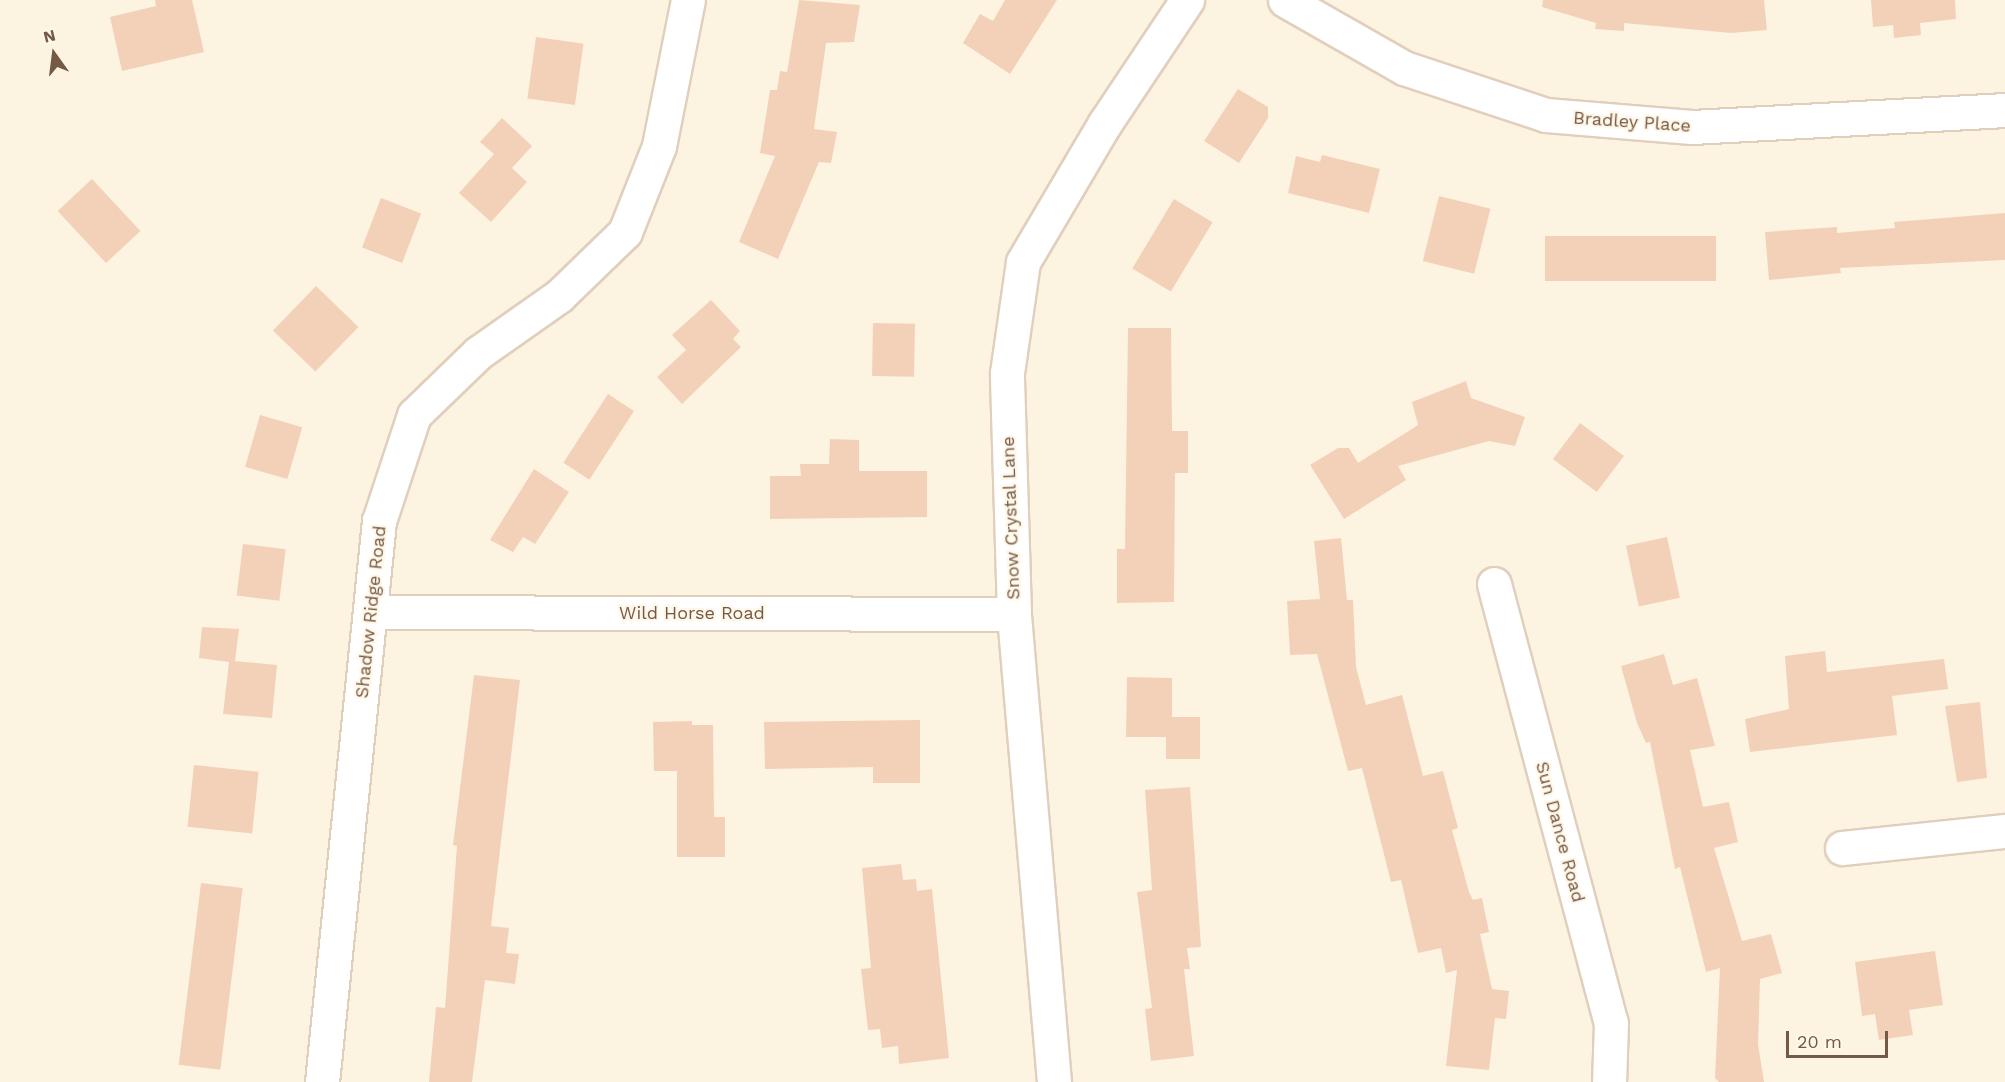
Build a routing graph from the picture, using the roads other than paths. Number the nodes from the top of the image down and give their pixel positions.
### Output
1 (688, 0) edge
2 (1187, 0) edge
3 (1285, 0) edge
4 (2005, 110) edge
5 (1494, 584) dead end
6 (371, 612) junction
7 (1014, 614) junction
8 (2005, 831) edge
9 (1842, 848) dead end
10 (322, 1082) edge
11 (1054, 1082) edge
12 (1609, 1082) edge

1 - 6 street, Shadow Ridge Road
2 - 7 street, Snow Crystal Lane
3 - 4 street, Bradley Place
5 - 12 street, Sun Dance Road
6 - 7 street, Wild Horse Road
6 - 10 street, Shadow Ridge Road
7 - 11 street, Snow Crystal Lane
8 - 9 street

